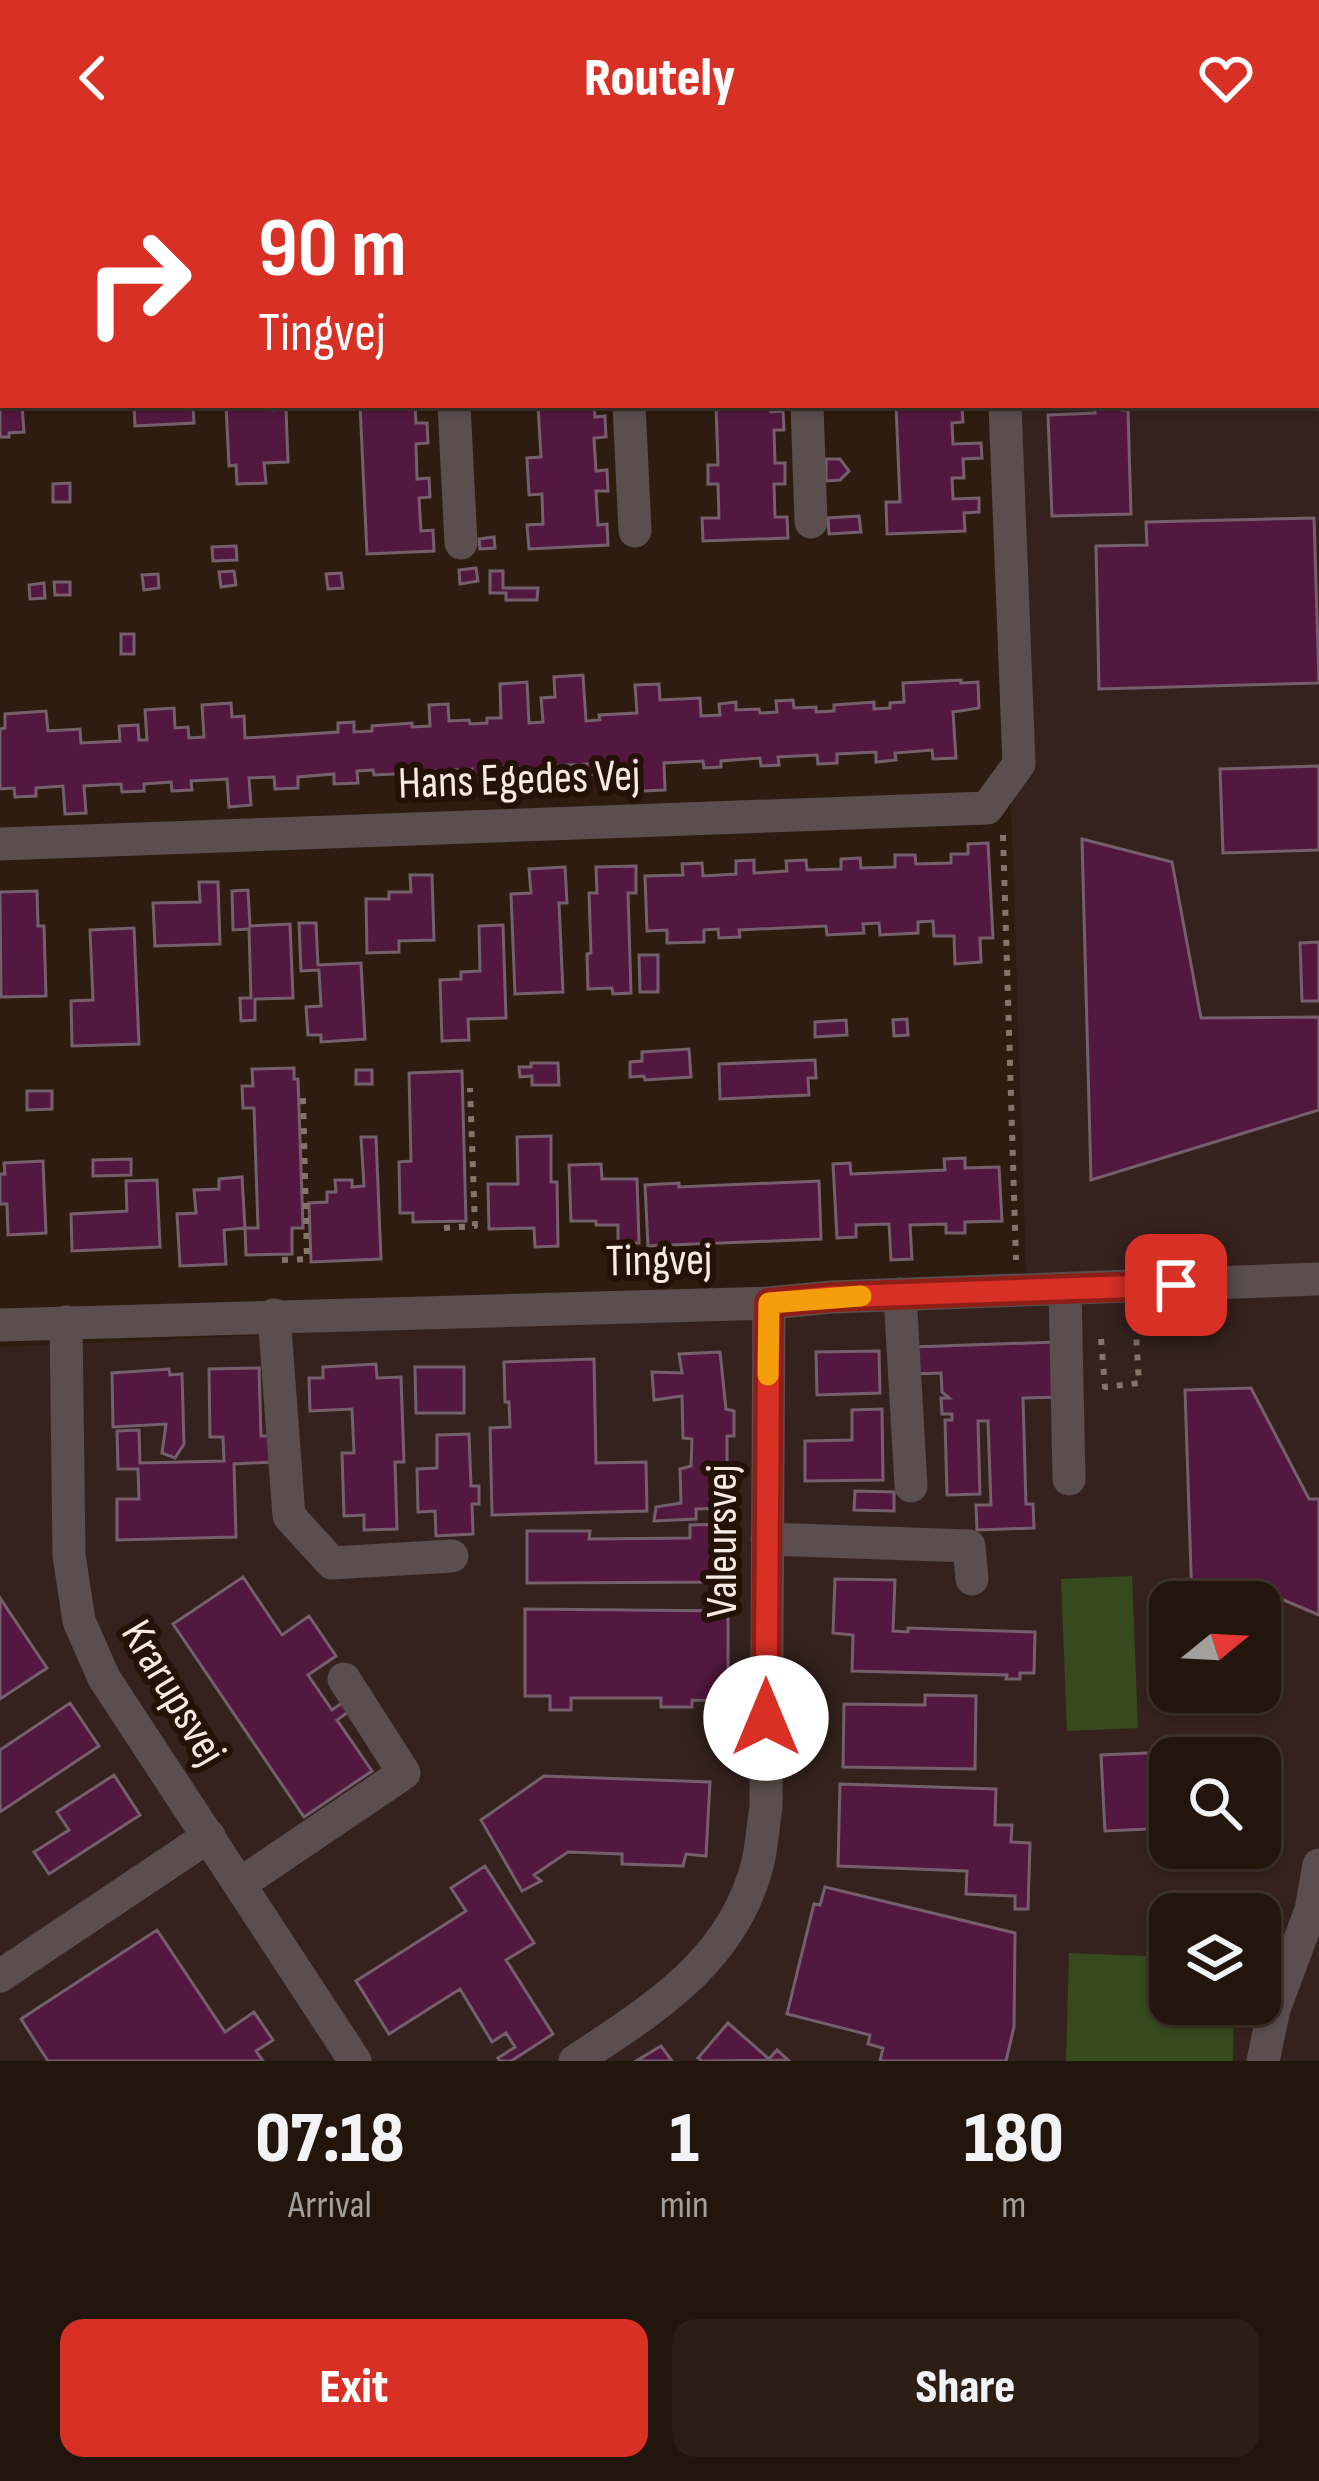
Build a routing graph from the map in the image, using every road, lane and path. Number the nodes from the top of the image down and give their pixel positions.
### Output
1 (454, 408) edge
2 (629, 408) edge
3 (807, 408) edge
4 (1005, 408) edge
5 (811, 522) dead end
6 (635, 531) dead end
7 (461, 543) dead end
8 (995, 797) junction
9 (0, 844) edge
10 (470, 1088) dead end
11 (303, 1097) dead end
12 (444, 1228) dead end
13 (282, 1260) dead end
14 (1319, 1279) edge
15 (1133, 1286) junction
16 (1081, 1288) junction
17 (1017, 1290) junction
18 (900, 1294) junction
19 (769, 1303) junction
20 (274, 1315) junction
21 (66, 1322) junction
22 (0, 1324) edge
23 (1069, 1479) dead end
24 (910, 1486) dead end
25 (767, 1540) junction
26 (452, 1556) dead end
27 (972, 1580) dead end
28 (344, 1679) dead end
29 (209, 1836) junction
30 (1319, 1865) edge
31 (240, 1884) junction
32 (1315, 1906) edge
33 (0, 1976) edge
34 (355, 2061) edge
35 (575, 2061) edge
36 (1263, 2061) edge

1 - 7 street
2 - 6 street
3 - 5 street
4 - 8 street
8 - 9 street, Hans Egedes Vej
8 - 17 path
10 - 12 path
11 - 13 path
14 - 15 street, Tingvej
15 - 16 street, Tingvej
15 - 16 path
16 - 17 street, Tingvej
16 - 23 street
17 - 18 street, Tingvej
18 - 19 street, Tingvej
18 - 24 street
19 - 20 street, Tingvej
19 - 25 street, Valeursvej
20 - 21 street, Tingvej
20 - 26 street
21 - 22 street, Tingvej
21 - 29 street, Krarupsvej
25 - 27 street
25 - 35 street, Valeursvej
28 - 31 street
29 - 31 street, Krarupsvej
29 - 33 street
30 - 32 street
31 - 34 street, Krarupsvej
32 - 36 street

